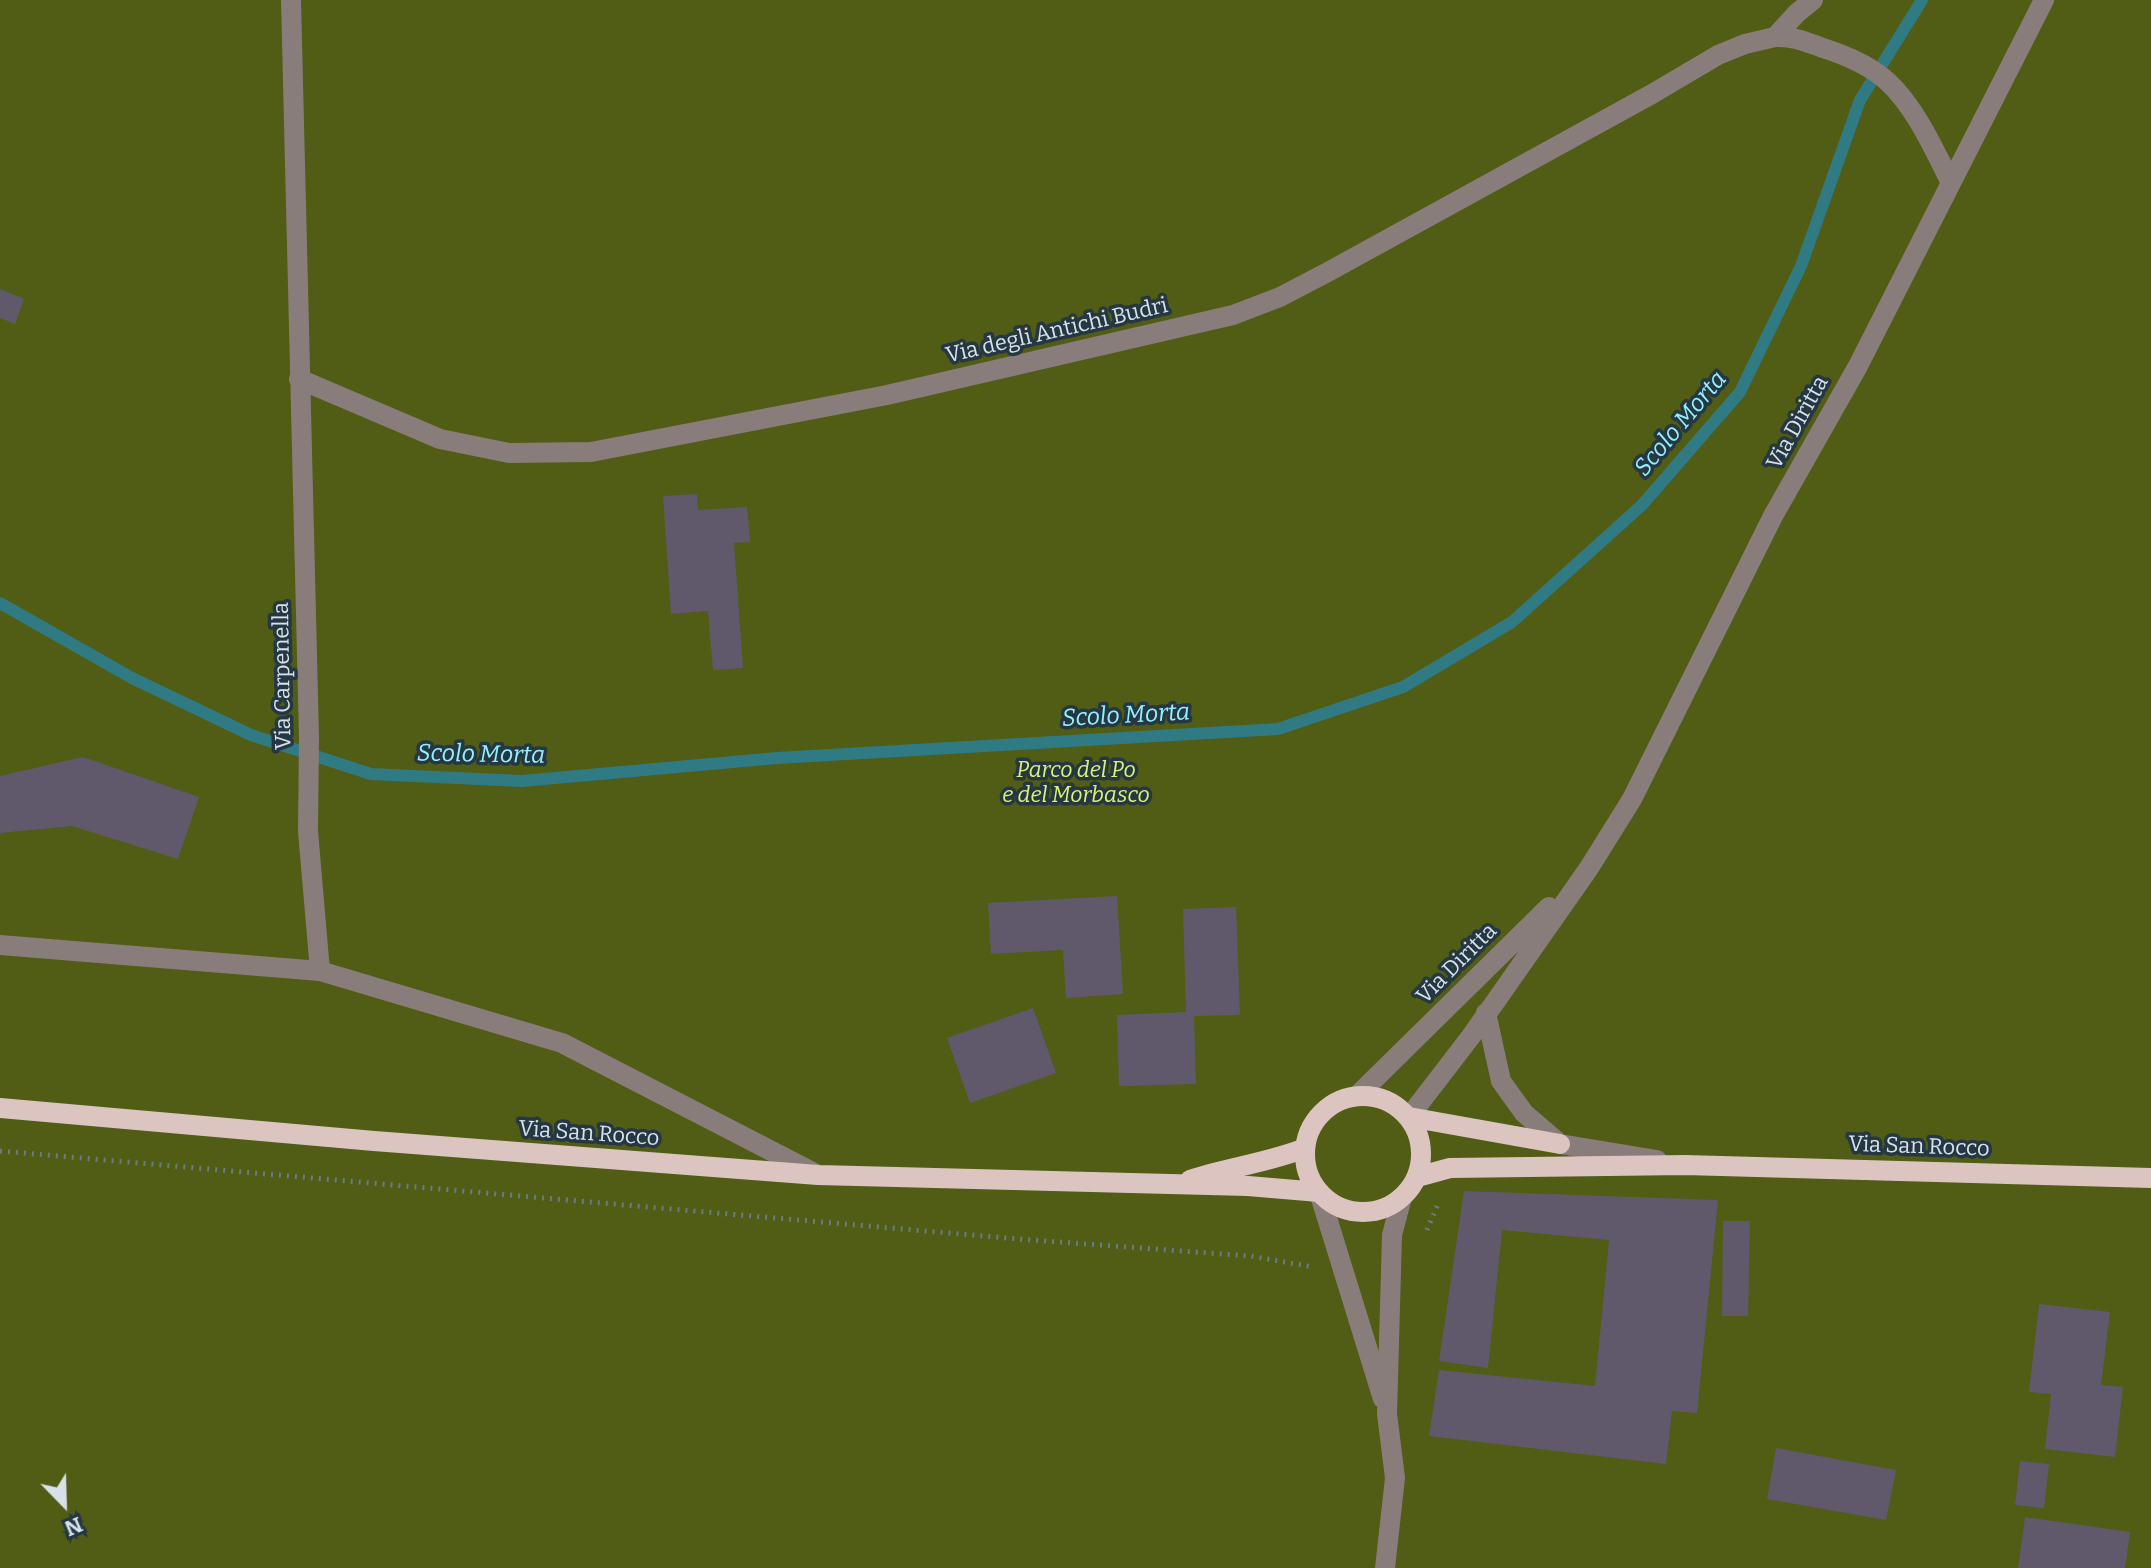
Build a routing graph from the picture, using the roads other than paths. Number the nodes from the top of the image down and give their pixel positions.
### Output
1 (291, 0) edge
2 (1813, 0) edge
3 (2044, 0) edge
4 (1775, 37) junction
5 (1950, 181) junction
6 (299, 379) junction
7 (1589, 868) junction
8 (0, 945) edge
9 (320, 971) junction
10 (1486, 1013) junction
11 (1358, 1095) junction
12 (0, 1108) edge
13 (1409, 1117) junction
14 (1560, 1144) junction
15 (1305, 1148) junction
16 (1685, 1165) junction
17 (818, 1175) junction
18 (1417, 1177) junction
19 (2151, 1178) edge
20 (1175, 1185) junction
21 (1319, 1192) junction
22 (1402, 1197) junction
23 (1387, 1414) junction
24 (1385, 1568) edge

1 - 6 street, Via Carpenella
2 - 4 street
3 - 5 street, Via Diritta
4 - 5 street, Via degli Antichi Budri
4 - 6 street, Via degli Antichi Budri
5 - 7 street, Via Diritta
6 - 9 street, Via Carpenella
7 - 10 street, Via Diritta
7 - 11 street, Via Diritta
8 - 9 street
9 - 17 street
10 - 13 street, Via Diritta
10 - 14 street
11 - 13 main road
11 - 15 main road
12 - 17 main road, Via San Rocco
13 - 14 main road, Via San Rocco
13 - 18 main road
14 - 16 street, Via San Rocco
15 - 20 main road, Via San Rocco
15 - 21 main road
16 - 18 main road, Via San Rocco
16 - 19 main road, Via San Rocco
17 - 20 main road, Via San Rocco
18 - 22 main road
20 - 21 main road, Via San Rocco
21 - 22 main road
21 - 23 street
22 - 23 street
23 - 24 street

